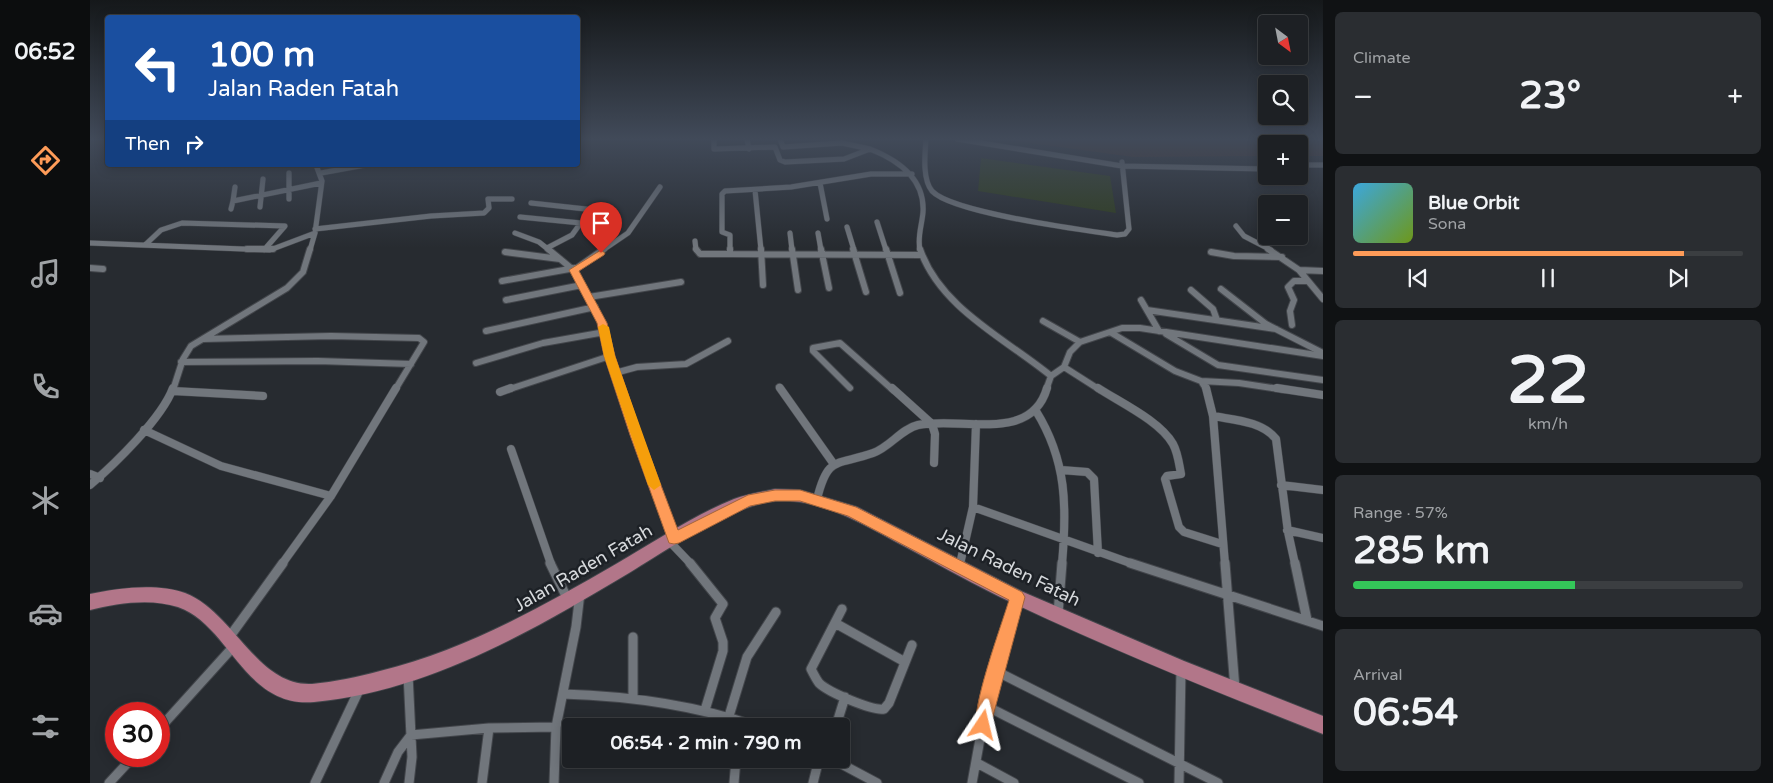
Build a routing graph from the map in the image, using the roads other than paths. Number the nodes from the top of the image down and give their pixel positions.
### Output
1 (290, 176) edge
2 (321, 176) edge
3 (861, 176) edge
4 (913, 176) edge
5 (929, 176) edge
6 (1123, 176) edge
7 (263, 179) dead end
8 (820, 182) junction
9 (321, 184) junction
10 (235, 187) dead end
11 (660, 187) dead end
12 (289, 189) junction
13 (755, 190) junction
14 (261, 195) junction
15 (289, 199) dead end
16 (512, 199) dead end
17 (233, 201) junction
18 (530, 203) dead end
19 (260, 207) dead end
20 (231, 209) dead end
21 (520, 217) dead end
22 (826, 219) dead end
23 (877, 222) dead end
24 (580, 224) junction
25 (847, 226) dead end
26 (1236, 226) dead end
27 (315, 231) junction
28 (515, 233) dead end
29 (790, 233) dead end
30 (818, 233) dead end
31 (695, 241) dead end
32 (90, 243) edge
33 (145, 245) junction
34 (547, 248) junction
35 (264, 250) junction
36 (505, 252) dead end
37 (1211, 252) dead end
38 (730, 254) junction
39 (763, 255) junction
40 (824, 255) junction
41 (856, 255) junction
42 (922, 255) junction
43 (795, 256) junction
44 (888, 256) junction
45 (1283, 257) junction
46 (560, 259) junction
47 (90, 268) edge
48 (573, 268) junction
49 (103, 269) dead end
50 (1298, 270) junction
51 (1323, 271) edge
52 (502, 281) dead end
53 (1306, 281) junction
54 (681, 282) dead end
55 (582, 285) junction
56 (763, 285) dead end
57 (829, 288) dead end
58 (1221, 289) dead end
59 (798, 290) dead end
60 (1191, 290) dead end
61 (866, 292) dead end
62 (900, 293) dead end
63 (589, 296) junction
64 (1323, 298) edge
65 (506, 300) dead end
66 (1141, 300) dead end
67 (595, 307) junction
68 (1147, 310) junction
69 (1217, 320) junction
70 (1043, 321) dead end
71 (1292, 325) dead end
72 (1276, 329) junction
73 (1161, 331) junction
74 (486, 332) dead end
75 (605, 332) junction
76 (1110, 332) junction
77 (203, 339) junction
78 (728, 342) dead end
79 (1080, 342) junction
80 (1323, 354) edge
81 (610, 356) junction
82 (181, 362) junction
83 (476, 363) dead end
84 (410, 364) junction
85 (1064, 367) junction
86 (616, 373) junction
87 (1051, 376) junction
88 (1323, 380) edge
89 (1201, 381) junction
90 (779, 387) dead end
91 (850, 388) dead end
92 (173, 391) junction
93 (500, 392) dead end
94 (263, 396) dead end
95 (1323, 396) edge
96 (1036, 411) junction
97 (1213, 416) junction
98 (932, 424) junction
99 (976, 424) junction
100 (144, 430) junction
101 (511, 449) dead end
102 (833, 463) junction
103 (934, 463) dead end
104 (1061, 470) junction
105 (90, 474) edge
106 (100, 478) junction
107 (90, 485) edge
108 (1281, 485) junction
109 (1323, 490) edge
110 (331, 496) junction
111 (817, 499) junction
112 (973, 507) junction
113 (1287, 530) junction
114 (1063, 538) junction
115 (1323, 538) edge
116 (672, 540) junction
117 (1222, 544) junction
118 (1098, 553) junction
119 (959, 567) junction
120 (1226, 593) junction
121 (574, 597) junction
122 (1017, 597) junction
123 (90, 602) edge
124 (842, 609) dead end
125 (776, 612) dead end
126 (1058, 614) junction
127 (1307, 620) junction
128 (835, 623) junction
129 (1323, 626) edge
130 (633, 637) dead end
131 (231, 642) junction
132 (912, 645) dead end
133 (905, 662) junction
134 (1181, 669) junction
135 (996, 670) junction
136 (408, 673) junction
137 (361, 685) junction
138 (1235, 692) junction
139 (563, 694) junction
140 (633, 697) junction
141 (845, 697) junction
142 (986, 706) junction
143 (705, 710) junction
144 (170, 716) edge
145 (729, 716) junction
146 (732, 718) edge
147 (838, 718) edge
148 (1323, 725) edge
149 (556, 727) junction
150 (489, 728) junction
151 (411, 735) junction
152 (1179, 761) junction
153 (977, 763) junction
154 (124, 767) edge
155 (735, 768) edge
156 (817, 768) edge
157 (849, 768) edge
158 (109, 783) edge
159 (315, 783) edge
160 (384, 783) edge
161 (409, 783) edge
162 (482, 783) edge
163 (554, 783) edge
164 (734, 783) edge
165 (813, 783) edge
166 (877, 783) edge
167 (972, 783) edge
168 (1014, 783) edge
169 (1139, 783) edge
170 (1179, 783) edge
171 (1218, 783) edge

1 - 12 street
2 - 9 street
3 - 8 street
4 - 42 street
5 - 6 street
7 - 14 street
8 - 13 street
8 - 22 street
9 - 12 street
9 - 27 street
10 - 17 street
11 - 48 street
12 - 14 street
12 - 15 street
13 - 38 street
13 - 39 street
14 - 17 street
14 - 19 street
16 - 27 street
17 - 20 street
18 - 24 street
21 - 24 street
23 - 44 street
24 - 34 street
25 - 41 street
26 - 45 street
27 - 35 street
27 - 77 street
28 - 34 street
29 - 43 street
30 - 40 street
31 - 38 street
32 - 33 street
33 - 35 street
33 - 35 street
34 - 46 street
36 - 46 street
37 - 45 street
38 - 39 street
39 - 43 street
39 - 56 street
40 - 41 street
40 - 43 street
40 - 57 street
41 - 44 street
41 - 61 street
42 - 44 street
42 - 87 street
43 - 59 street
44 - 62 street
45 - 50 street
46 - 48 street
47 - 49 street
48 - 52 street
48 - 55 street
50 - 51 street
50 - 53 street
53 - 64 street
53 - 71 street
54 - 63 street
55 - 63 street
55 - 65 street
58 - 72 street
60 - 69 street
63 - 67 street
66 - 68 street
67 - 74 street
67 - 75 street
68 - 69 street
68 - 73 street
69 - 72 street
70 - 79 street
72 - 80 street
73 - 76 street
73 - 80 street
73 - 88 street
75 - 81 street
75 - 83 street
76 - 79 street
76 - 89 street
77 - 82 street
77 - 84 street
78 - 86 street
79 - 85 street
81 - 86 street
81 - 93 street
82 - 84 street
82 - 92 street
84 - 110 street
85 - 87 street
85 - 117 street
86 - 116 street
87 - 96 street
89 - 95 street
89 - 97 street
90 - 102 street
91 - 98 street
92 - 94 street
92 - 100 street
96 - 99 street
96 - 104 street
97 - 108 street
97 - 117 street
98 - 99 street
98 - 102 street
98 - 103 street
99 - 112 street
100 - 106 street
100 - 110 street
101 - 121 street
102 - 111 street
104 - 114 street
104 - 118 street
105 - 106 street
106 - 107 street
108 - 109 street
108 - 113 street
110 - 131 street
111 - 116 highway, Jalan Raden Fatah
111 - 119 highway, Jalan Raden Fatah
112 - 114 street
112 - 119 street
113 - 115 street
113 - 127 street
114 - 118 street
114 - 126 street
116 - 121 highway, Jalan Raden Fatah
116 - 143 street
117 - 120 street
118 - 120 street
119 - 122 highway, Jalan Raden Fatah
120 - 127 street
120 - 138 street
121 - 136 highway, Jalan Raden Fatah
121 - 139 street
122 - 126 highway, Jalan Raden Fatah
122 - 135 street
123 - 131 highway, Jalan Raden Fatah
124 - 128 street
125 - 145 street
126 - 134 highway, Jalan Raden Fatah
127 - 129 street
128 - 133 street
128 - 141 street
130 - 140 street
131 - 137 highway, Jalan Raden Fatah
131 - 144 street
132 - 133 street
133 - 141 street
134 - 138 highway, Jalan Raden Fatah
134 - 152 street
135 - 142 street
135 - 152 street
136 - 137 highway, Jalan Raden Fatah
136 - 151 street
137 - 159 street
138 - 148 highway, Jalan Raden Fatah
139 - 140 street
139 - 149 street
140 - 143 street
141 - 147 street
142 - 153 street
142 - 169 street
143 - 145 street
145 - 146 street
149 - 150 street
149 - 163 street
150 - 151 street
150 - 162 street
151 - 160 street
151 - 161 street
152 - 170 street
152 - 171 street
153 - 167 street
153 - 168 street
154 - 158 street
155 - 164 street
156 - 165 street
157 - 166 street

